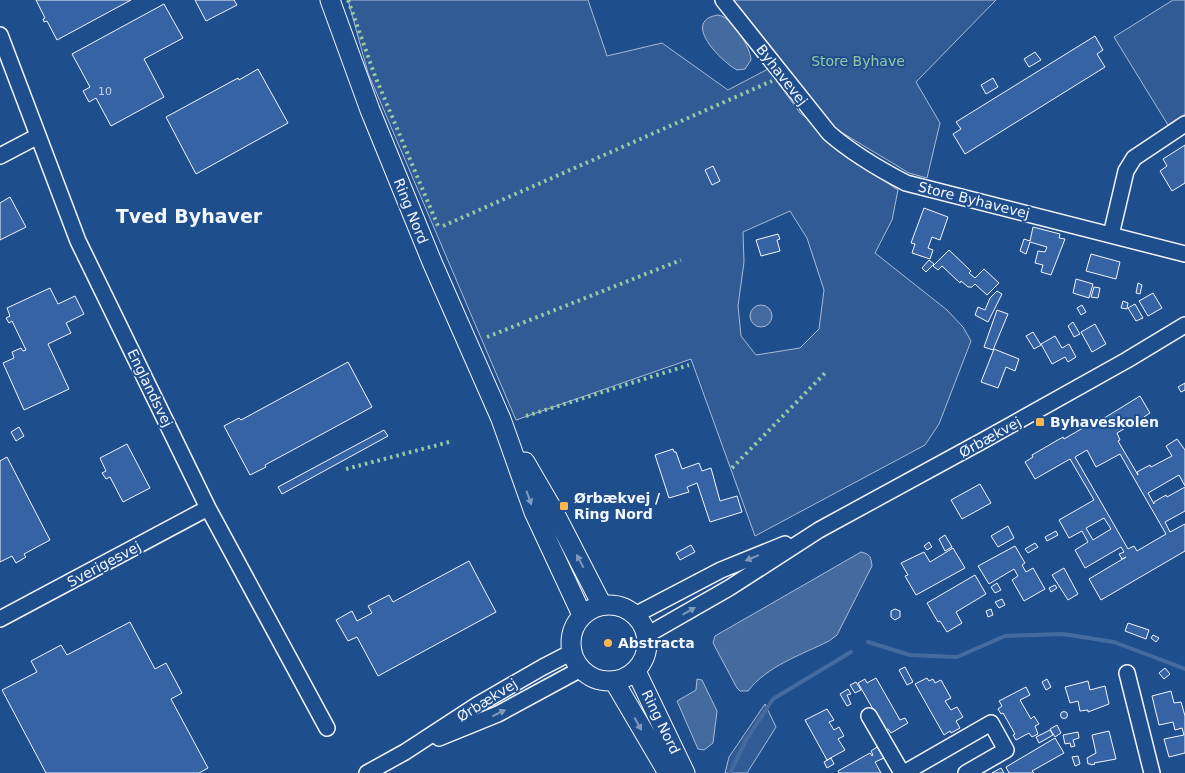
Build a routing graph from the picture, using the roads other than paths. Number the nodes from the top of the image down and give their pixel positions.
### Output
1 (330, 0) edge
2 (723, 0) edge
3 (0, 35) edge
4 (1185, 124) edge
5 (38, 136) junction
6 (844, 146) joint
7 (0, 156) edge
8 (1111, 235) junction
9 (1185, 254) edge
10 (1185, 325) edge
11 (501, 419) junction
12 (208, 508) junction
13 (819, 530) junction
14 (602, 605) junction
15 (635, 615) junction
16 (582, 616) junction
17 (0, 619) edge
18 (647, 636) junction
19 (572, 652) junction
20 (581, 669) junction
21 (636, 671) junction
22 (1127, 673) dead end
23 (614, 681) junction
24 (869, 716) dead end
25 (327, 728) dead end
26 (406, 752) junction
27 (367, 773) edge
28 (668, 773) edge
29 (685, 773) edge
30 (903, 773) edge
31 (966, 773) edge
32 (1152, 773) edge

1 - 11 main road, Ring Nord
2 - 6 street, Byhavevej
3 - 5 street, Englandsvej
4 - 8 street
5 - 7 street
5 - 12 street, Englandsvej
6 - 8 street, Store Byhavevej
8 - 9 street, Store Byhavevej
10 - 13 street, Ørbækvej
14 -> 11 main road, Ring Nord
11 -> 16 main road, Ring Nord
12 - 17 street, Sverigesvej
12 - 25 street, Englandsvej
13 -> 15 street, Ørbækvej
18 -> 13 street, Ørbækvej
14 - 15 main road
14 - 16 main road
15 - 18 main road
16 - 19 main road
18 - 21 main road
19 - 20 main road
19 - 26 street, Ørbækvej
20 - 23 main road
26 -> 20 street, Ørbækvej
21 - 23 main road
21 - 29 main road, Ring Nord
22 - 32 street
23 -> 28 main road, Ring Nord
24 - 30 street
26 - 27 street, Ørbækvej
30 - 31 street

